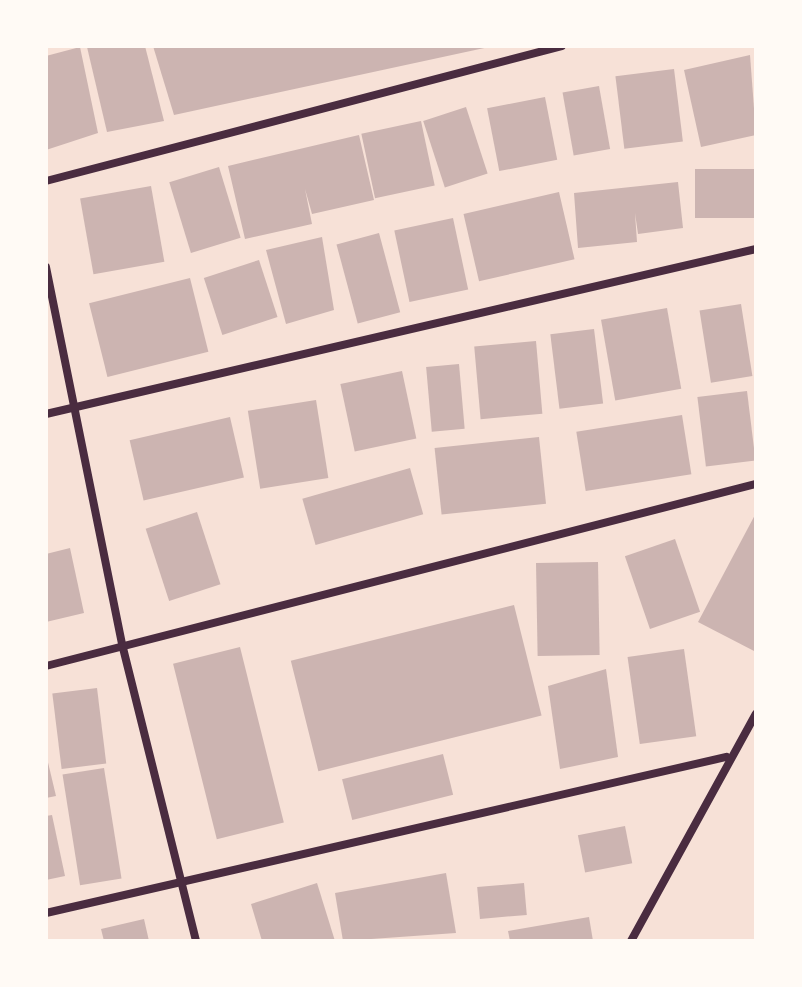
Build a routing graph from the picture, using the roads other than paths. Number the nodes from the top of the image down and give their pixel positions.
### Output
1 (562, 46) edge
2 (46, 181) edge
3 (756, 249) edge
4 (46, 267) edge
5 (78, 405) junction
6 (46, 414) edge
7 (756, 484) edge
8 (123, 648) junction
9 (46, 666) edge
10 (756, 714) edge
11 (726, 757) junction
12 (182, 881) junction
13 (46, 913) edge
14 (196, 941) edge
15 (631, 941) edge

1 - 2 street
3 - 5 street
4 - 5 street
5 - 6 street
5 - 8 street
7 - 8 street
8 - 9 street
8 - 12 street
10 - 11 street
11 - 12 street
11 - 15 street
12 - 13 street
12 - 14 street

